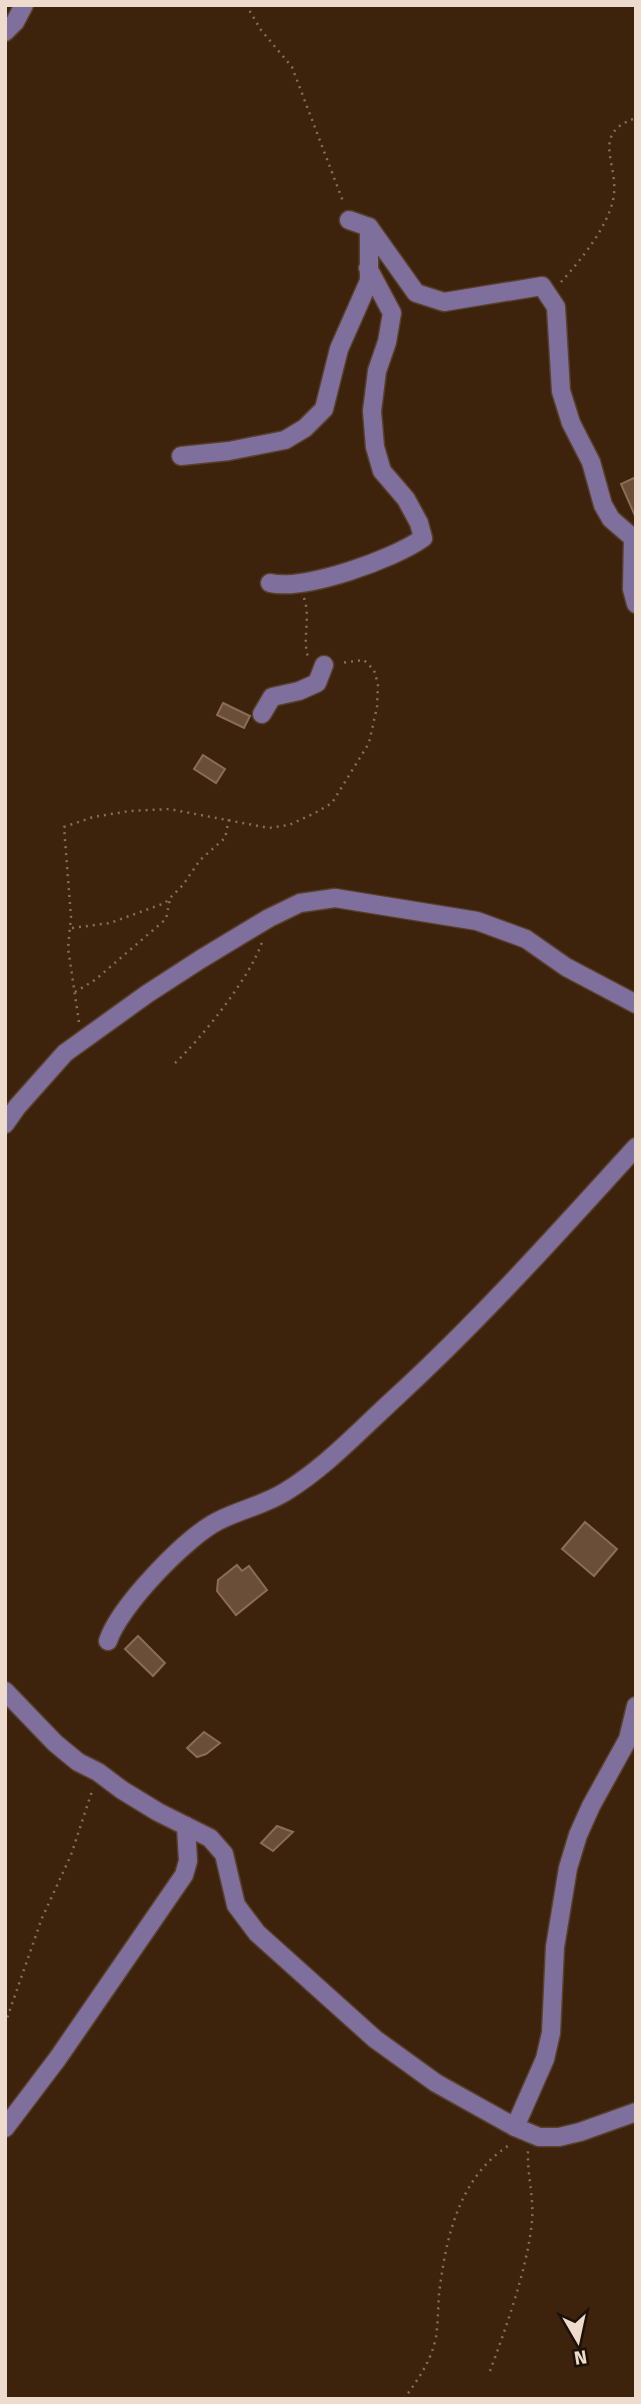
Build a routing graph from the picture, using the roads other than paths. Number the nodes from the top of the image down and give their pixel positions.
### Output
1 (24, 5) edge
2 (5, 32) edge
3 (349, 219) road end
4 (369, 227) junction
5 (368, 268) junction
6 (181, 456) dead end
7 (635, 535) edge
8 (270, 583) dead end
9 (636, 604) edge
10 (324, 665) road end
11 (262, 714) dead end
12 (636, 1004) edge
13 (5, 1124) edge
14 (636, 1147) edge
15 (108, 1640) dead end
16 (5, 1691) edge
17 (636, 1706) edge
18 (187, 1826) junction
19 (636, 2112) edge
20 (5, 2128) edge
21 (522, 2130) junction

1 - 2 street
3 - 4 street
4 - 5 street
4 - 7 street
5 - 6 street
5 - 8 street
7 - 9 street
10 - 11 street
12 - 13 street
14 - 15 street
16 - 18 street
17 - 21 street
18 - 20 street
18 - 21 street
19 - 21 street

